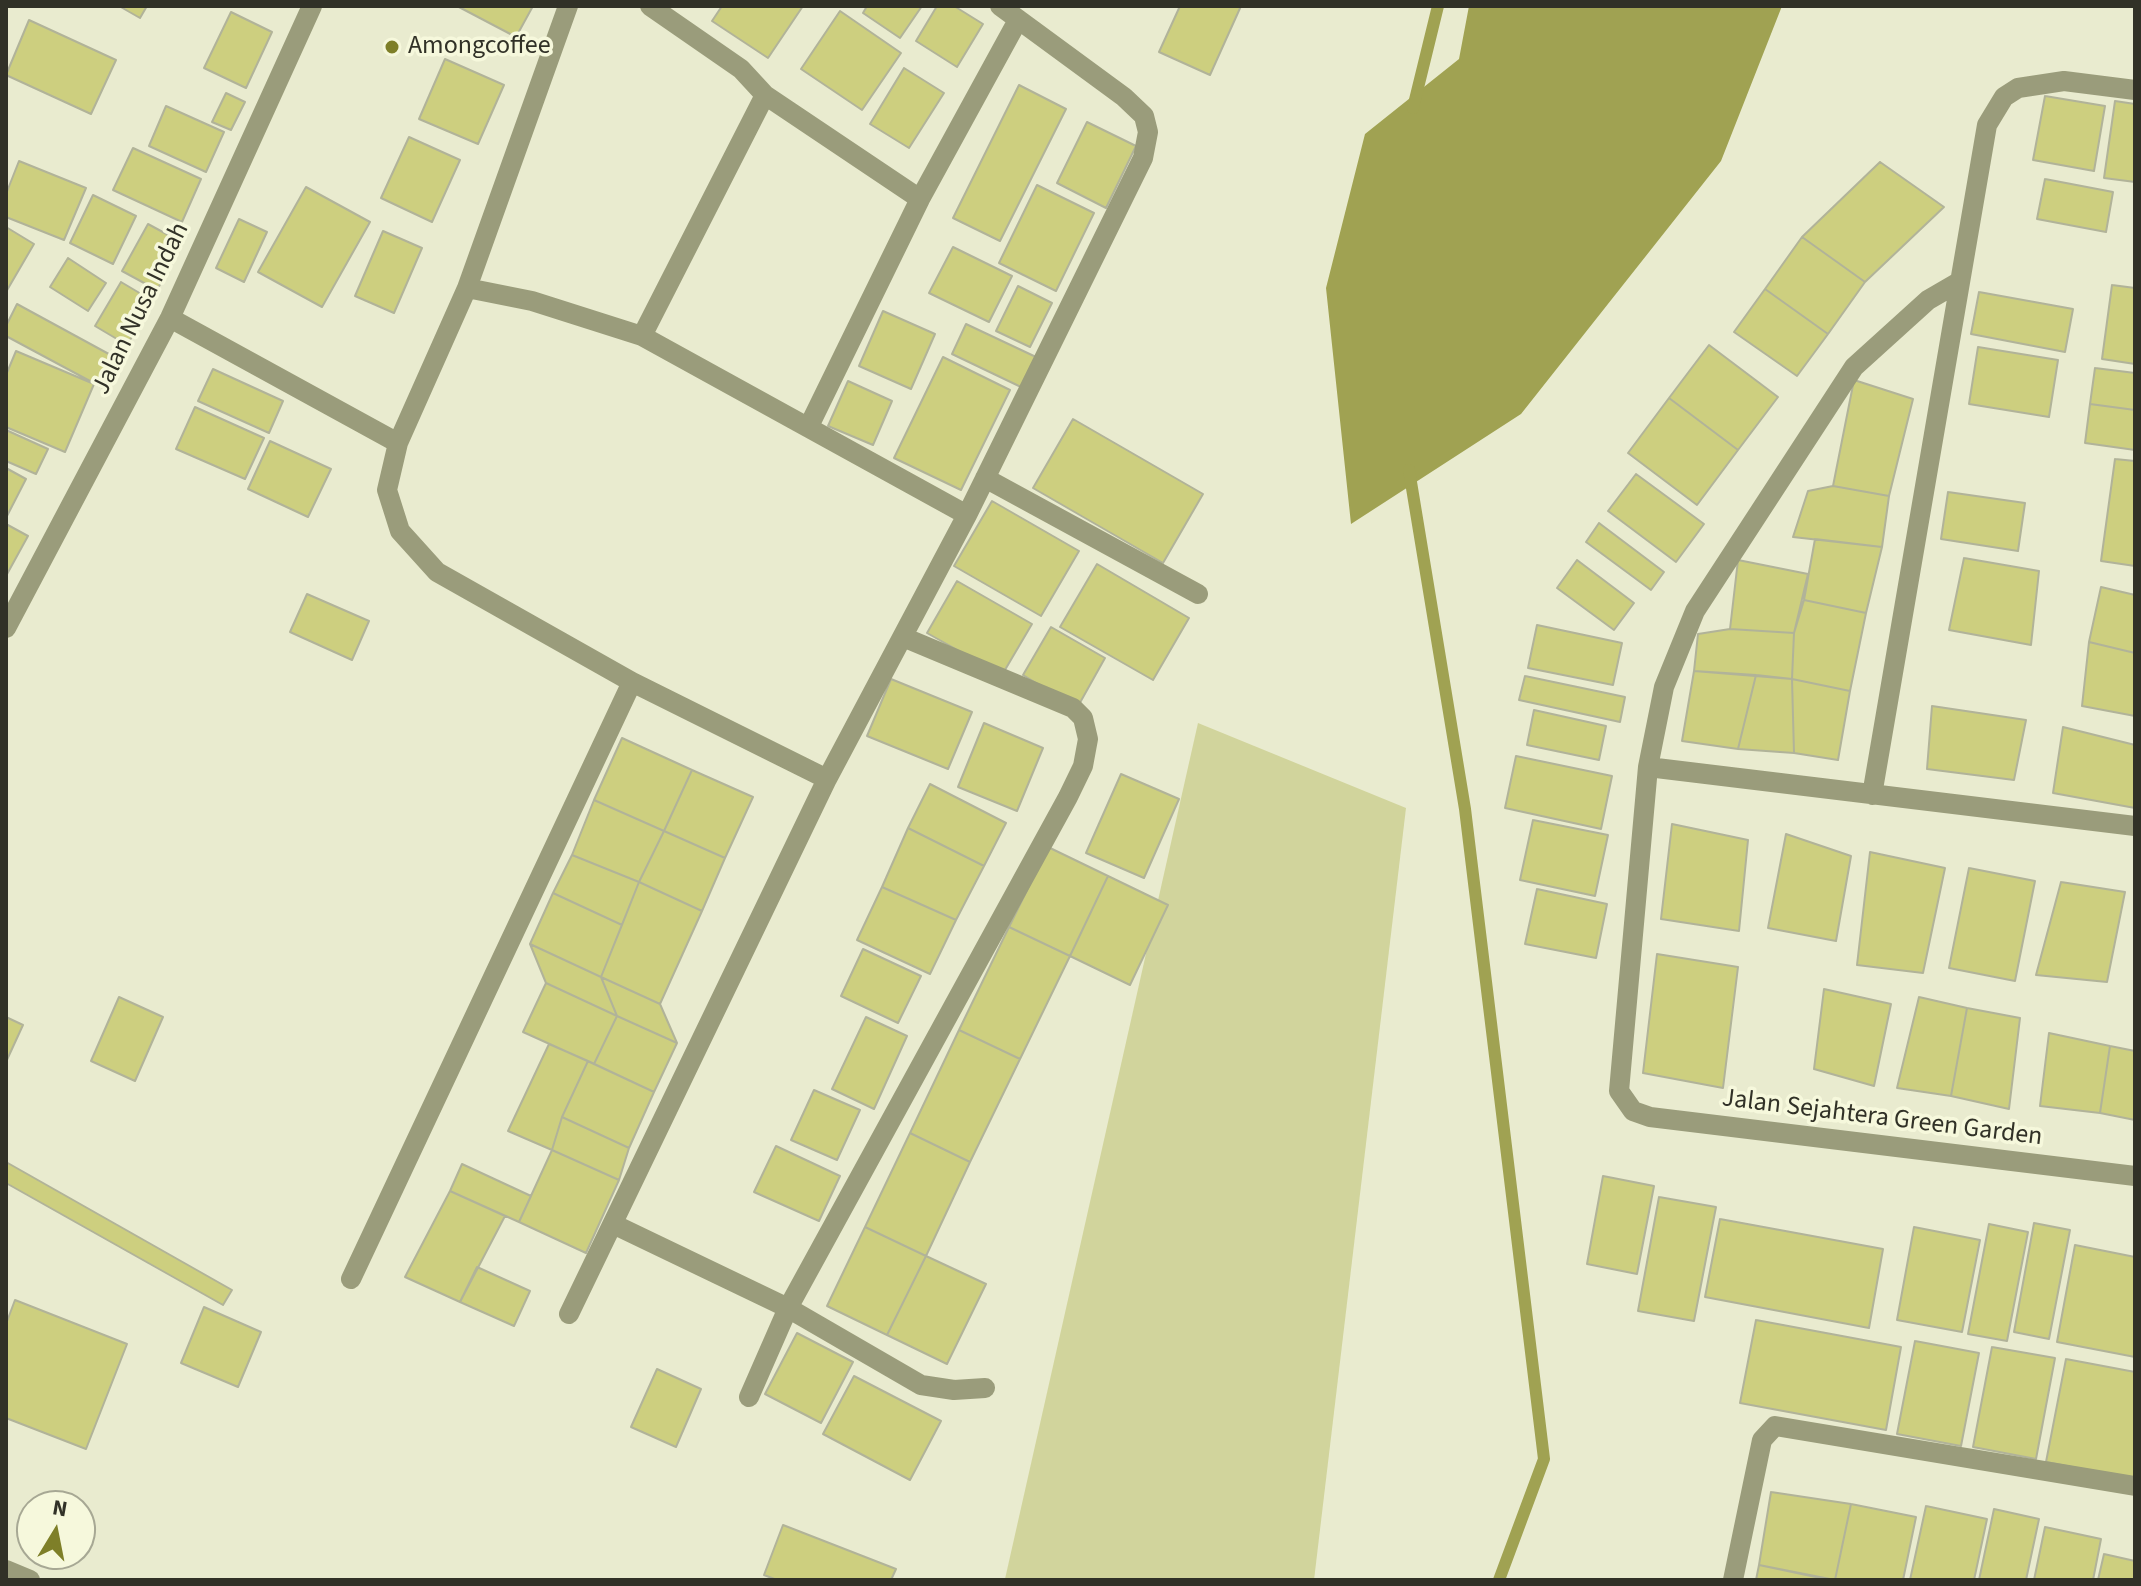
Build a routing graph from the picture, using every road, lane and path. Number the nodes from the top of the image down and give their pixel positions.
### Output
1 (312, 6) edge
2 (568, 6) edge
3 (650, 6) edge
4 (1000, 6) edge
5 (1018, 20) junction
6 (2135, 90) edge
7 (765, 95) junction
8 (920, 199) junction
9 (1959, 282) junction
10 (467, 288) junction
11 (170, 318) junction
12 (642, 336) junction
13 (809, 426) junction
14 (398, 443) junction
15 (985, 478) junction
16 (967, 515) junction
17 (1198, 594) dead end
18 (6, 628) edge
19 (903, 637) junction
20 (632, 682) junction
21 (1648, 767) junction
22 (827, 779) junction
23 (1872, 795) junction
24 (2135, 826) edge
25 (2135, 1176) edge
26 (613, 1224) junction
27 (351, 1279) dead end
28 (788, 1308) junction
29 (569, 1314) dead end
30 (985, 1388) dead end
31 (749, 1397) dead end
32 (2135, 1486) edge
33 (6, 1570) edge
34 (30, 1580) edge
35 (1733, 1580) edge

1 - 11 street, Jalan Nusa Indah
2 - 10 street
3 - 7 street
4 - 5 street
5 - 8 street
5 - 15 street
6 - 9 street
7 - 8 street
7 - 12 street
8 - 13 street
9 - 21 street
9 - 23 street
10 - 12 street
10 - 14 street
11 - 14 street
11 - 18 street, Jalan Nusa Indah
12 - 13 street
13 - 16 street
14 - 20 street
15 - 16 street
15 - 17 street
16 - 19 street
19 - 22 street
19 - 28 street
20 - 22 street
20 - 27 street
21 - 23 street
21 - 25 street, Jalan Sejahtera Green Garden
22 - 26 street
23 - 24 street
26 - 28 street
26 - 29 street
28 - 30 street
28 - 31 street
32 - 35 street
33 - 34 street

